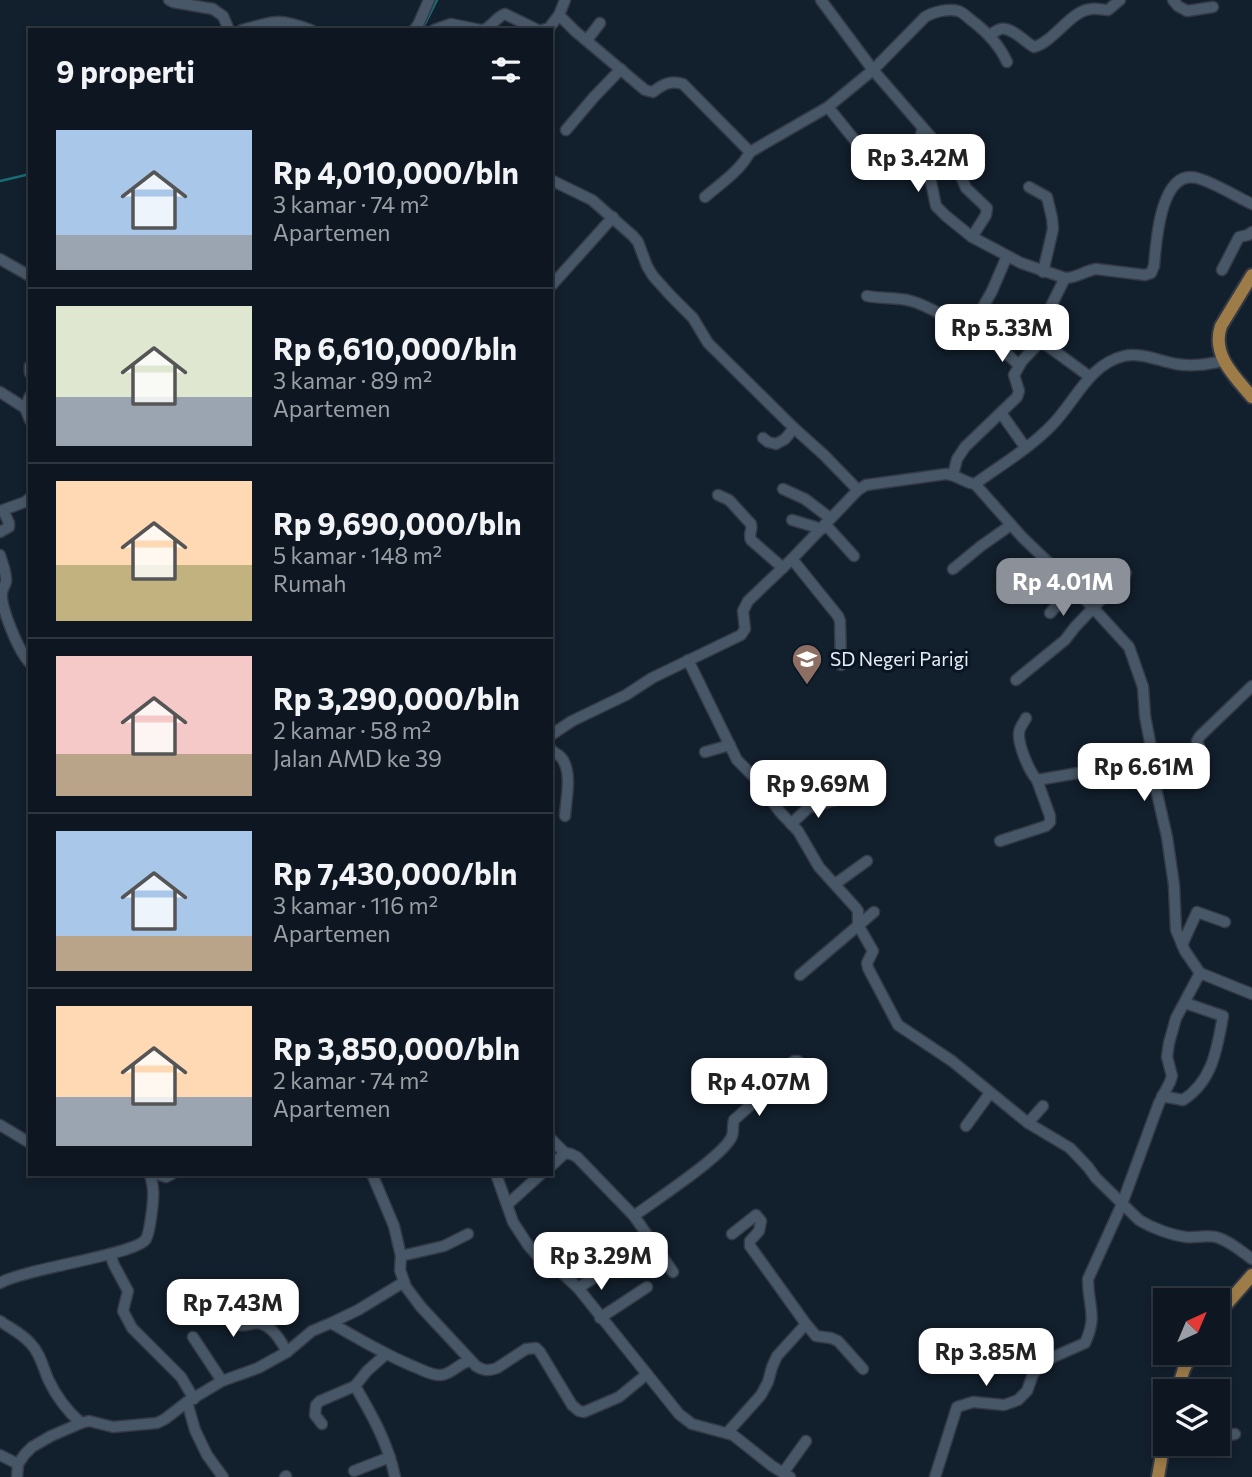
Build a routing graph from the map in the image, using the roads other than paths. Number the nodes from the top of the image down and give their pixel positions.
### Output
1 (169, 0) edge
2 (429, 0) edge
3 (565, 0) edge
4 (821, 0) edge
5 (1120, 0) edge
6 (1173, 0) edge
7 (1213, 7) dead end
8 (559, 15) junction
9 (600, 23) dead end
10 (228, 28) edge
11 (249, 28) edge
12 (305, 28) edge
13 (416, 28) edge
14 (440, 28) edge
15 (472, 28) edge
16 (488, 28) edge
17 (535, 28) edge
18 (549, 28) edge
19 (990, 35) junction
20 (587, 40) junction
21 (1007, 62) dead end
22 (621, 69) junction
23 (873, 70) junction
24 (828, 107) junction
25 (923, 128) junction
26 (566, 130) dead end
27 (750, 152) junction
28 (878, 169) dead end
29 (553, 181) edge
30 (1029, 187) dead end
31 (705, 197) dead end
32 (1252, 205) edge
33 (613, 217) junction
34 (1252, 232) edge
35 (972, 237) junction
36 (1007, 256) junction
37 (0, 259) edge
38 (1222, 270) dead end
39 (1043, 272) junction
40 (28, 275) edge
41 (1252, 275) edge
42 (1065, 278) junction
43 (553, 284) edge
44 (867, 296) dead end
45 (971, 328) junction
46 (1041, 341) junction
47 (1224, 361) junction
48 (1019, 365) junction
49 (1090, 377) junction
50 (0, 392) edge
51 (1252, 397) edge
52 (28, 401) edge
53 (25, 408) junction
54 (1001, 413) junction
55 (28, 415) edge
56 (794, 428) junction
57 (764, 438) dead end
58 (1025, 447) junction
59 (953, 475) junction
60 (975, 484) junction
61 (783, 489) dead end
62 (858, 489) junction
63 (718, 495) dead end
64 (28, 499) edge
65 (792, 520) dead end
66 (826, 524) junction
67 (1012, 525) junction
68 (0, 531) edge
69 (0, 555) edge
70 (854, 556) dead end
71 (792, 559) junction
72 (783, 568) junction
73 (953, 569) dead end
74 (1126, 573) dead end
75 (1074, 587) junction
76 (1, 591) edge
77 (1094, 608) junction
78 (1050, 613) dead end
79 (688, 660) junction
80 (28, 661) edge
81 (841, 665) dead end
82 (1016, 680) dead end
83 (1252, 686) edge
84 (1027, 718) dead end
85 (553, 734) edge
86 (730, 745) junction
87 (553, 751) edge
88 (705, 752) dead end
89 (1154, 760) junction
90 (1157, 779) junction
91 (1037, 780) junction
92 (835, 800) dead end
93 (565, 816) dead end
94 (791, 824) junction
95 (1000, 841) dead end
96 (866, 861) dead end
97 (835, 884) junction
98 (874, 912) dead end
99 (1225, 922) dead end
100 (858, 925) junction
101 (1182, 945) junction
102 (1200, 973) junction
103 (800, 975) dead end
104 (1252, 994) edge
105 (1185, 1003) junction
106 (798, 1061) dead end
107 (990, 1093) junction
108 (1162, 1096) junction
109 (1043, 1106) dead end
110 (1028, 1122) junction
111 (0, 1125) edge
112 (966, 1126) dead end
113 (553, 1141) edge
114 (28, 1142) edge
115 (565, 1153) junction
116 (553, 1164) edge
117 (150, 1176) edge
118 (373, 1176) edge
119 (497, 1176) edge
120 (539, 1176) edge
121 (508, 1204) junction
122 (1122, 1204) junction
123 (634, 1216) junction
124 (468, 1234) dead end
125 (732, 1234) dead end
126 (110, 1254) junction
127 (401, 1256) junction
128 (1252, 1259) edge
129 (608, 1269) dead end
130 (673, 1272) dead end
131 (1252, 1275) edge
132 (404, 1282) junction
133 (0, 1283) edge
134 (647, 1287) dead end
135 (578, 1289) junction
136 (1230, 1300) edge
137 (225, 1308) dead end
138 (600, 1318) junction
139 (0, 1321) edge
140 (331, 1323) junction
141 (806, 1324) junction
142 (192, 1337) dead end
143 (287, 1352) junction
144 (385, 1355) junction
145 (471, 1361) junction
146 (863, 1369) dead end
147 (647, 1374) junction
148 (222, 1381) junction
149 (355, 1386) junction
150 (191, 1400) junction
151 (81, 1423) junction
152 (322, 1424) dead end
153 (727, 1433) junction
154 (1235, 1434) dead end
155 (1230, 1435) edge
156 (806, 1441) dead end
157 (0, 1455) edge
158 (1162, 1456) edge
159 (390, 1457) junction
160 (18, 1464) junction
161 (354, 1471) dead end
162 (786, 1475) edge
163 (17, 1477) edge
164 (223, 1477) edge
165 (395, 1477) edge
166 (935, 1477) edge
167 (1158, 1477) edge

1 - 10 street
2 - 13 street
3 - 8 street
4 - 23 street
5 - 19 street
6 - 7 street
8 - 18 street
8 - 20 street
9 - 20 street
11 - 12 street
14 - 15 street
16 - 17 street
19 - 21 street
19 - 23 street
20 - 22 street
22 - 26 street
22 - 27 street
23 - 24 street
23 - 25 street
24 - 27 street
24 - 28 street
25 - 35 street
25 - 35 street
27 - 31 street
29 - 33 street
30 - 39 street
32 - 42 street
33 - 43 street
33 - 56 street
34 - 38 street
35 - 36 street
36 - 39 street
36 - 45 street
37 - 40 street
39 - 42 street
41 - 47 main road
42 - 46 street
44 - 45 street
45 - 48 street
46 - 48 street
46 - 49 street
47 - 49 street
47 - 51 main road
48 - 54 street
49 - 58 street
50 - 53 street
52 - 53 street
53 - 55 street
54 - 58 street
54 - 59 street
56 - 57 street
56 - 62 street
58 - 60 street
59 - 60 street
59 - 62 street
60 - 67 street
61 - 66 street
62 - 66 street
63 - 72 street
64 - 68 street
65 - 66 street
66 - 70 street
66 - 71 street
67 - 73 street
67 - 75 street
69 - 76 street
71 - 72 street
71 - 81 street
72 - 79 street
74 - 77 street
75 - 77 street
75 - 78 street
76 - 80 street
77 - 82 street
77 - 89 street
79 - 85 street
79 - 86 street
83 - 90 street
84 - 91 street
86 - 88 street
86 - 94 street
87 - 93 street
89 - 90 street
89 - 91 street
90 - 101 street
91 - 95 street
92 - 94 street
94 - 97 street
96 - 97 street
97 - 100 street
98 - 100 street
99 - 101 street
100 - 103 street
100 - 107 street
101 - 102 street
102 - 104 street
102 - 105 street
105 - 108 street
105 - 108 street
106 - 123 street
107 - 110 street
107 - 112 street
108 - 122 street
109 - 110 street
110 - 122 street
111 - 114 street
113 - 115 street
115 - 116 street
115 - 123 street
117 - 126 street
118 - 127 street
119 - 121 street
120 - 121 street
121 - 135 street
122 - 128 street
122 - 166 street
123 - 130 street
124 - 127 street
125 - 141 street
126 - 133 street
126 - 150 street
127 - 132 street
129 - 135 street
131 - 136 main road
132 - 140 street
132 - 145 street
134 - 138 street
135 - 138 street
137 - 143 street
138 - 147 street
139 - 151 street
140 - 143 street
140 - 144 street
141 - 146 street
141 - 153 street
142 - 148 street
143 - 148 street
144 - 145 street
144 - 149 street
145 - 147 street
147 - 153 street
148 - 150 street
149 - 152 street
149 - 159 street
150 - 151 street
150 - 164 street
151 - 160 street
153 - 162 street
154 - 155 street
156 - 162 street
157 - 160 street
158 - 167 main road
159 - 161 street
159 - 165 street
160 - 163 street

